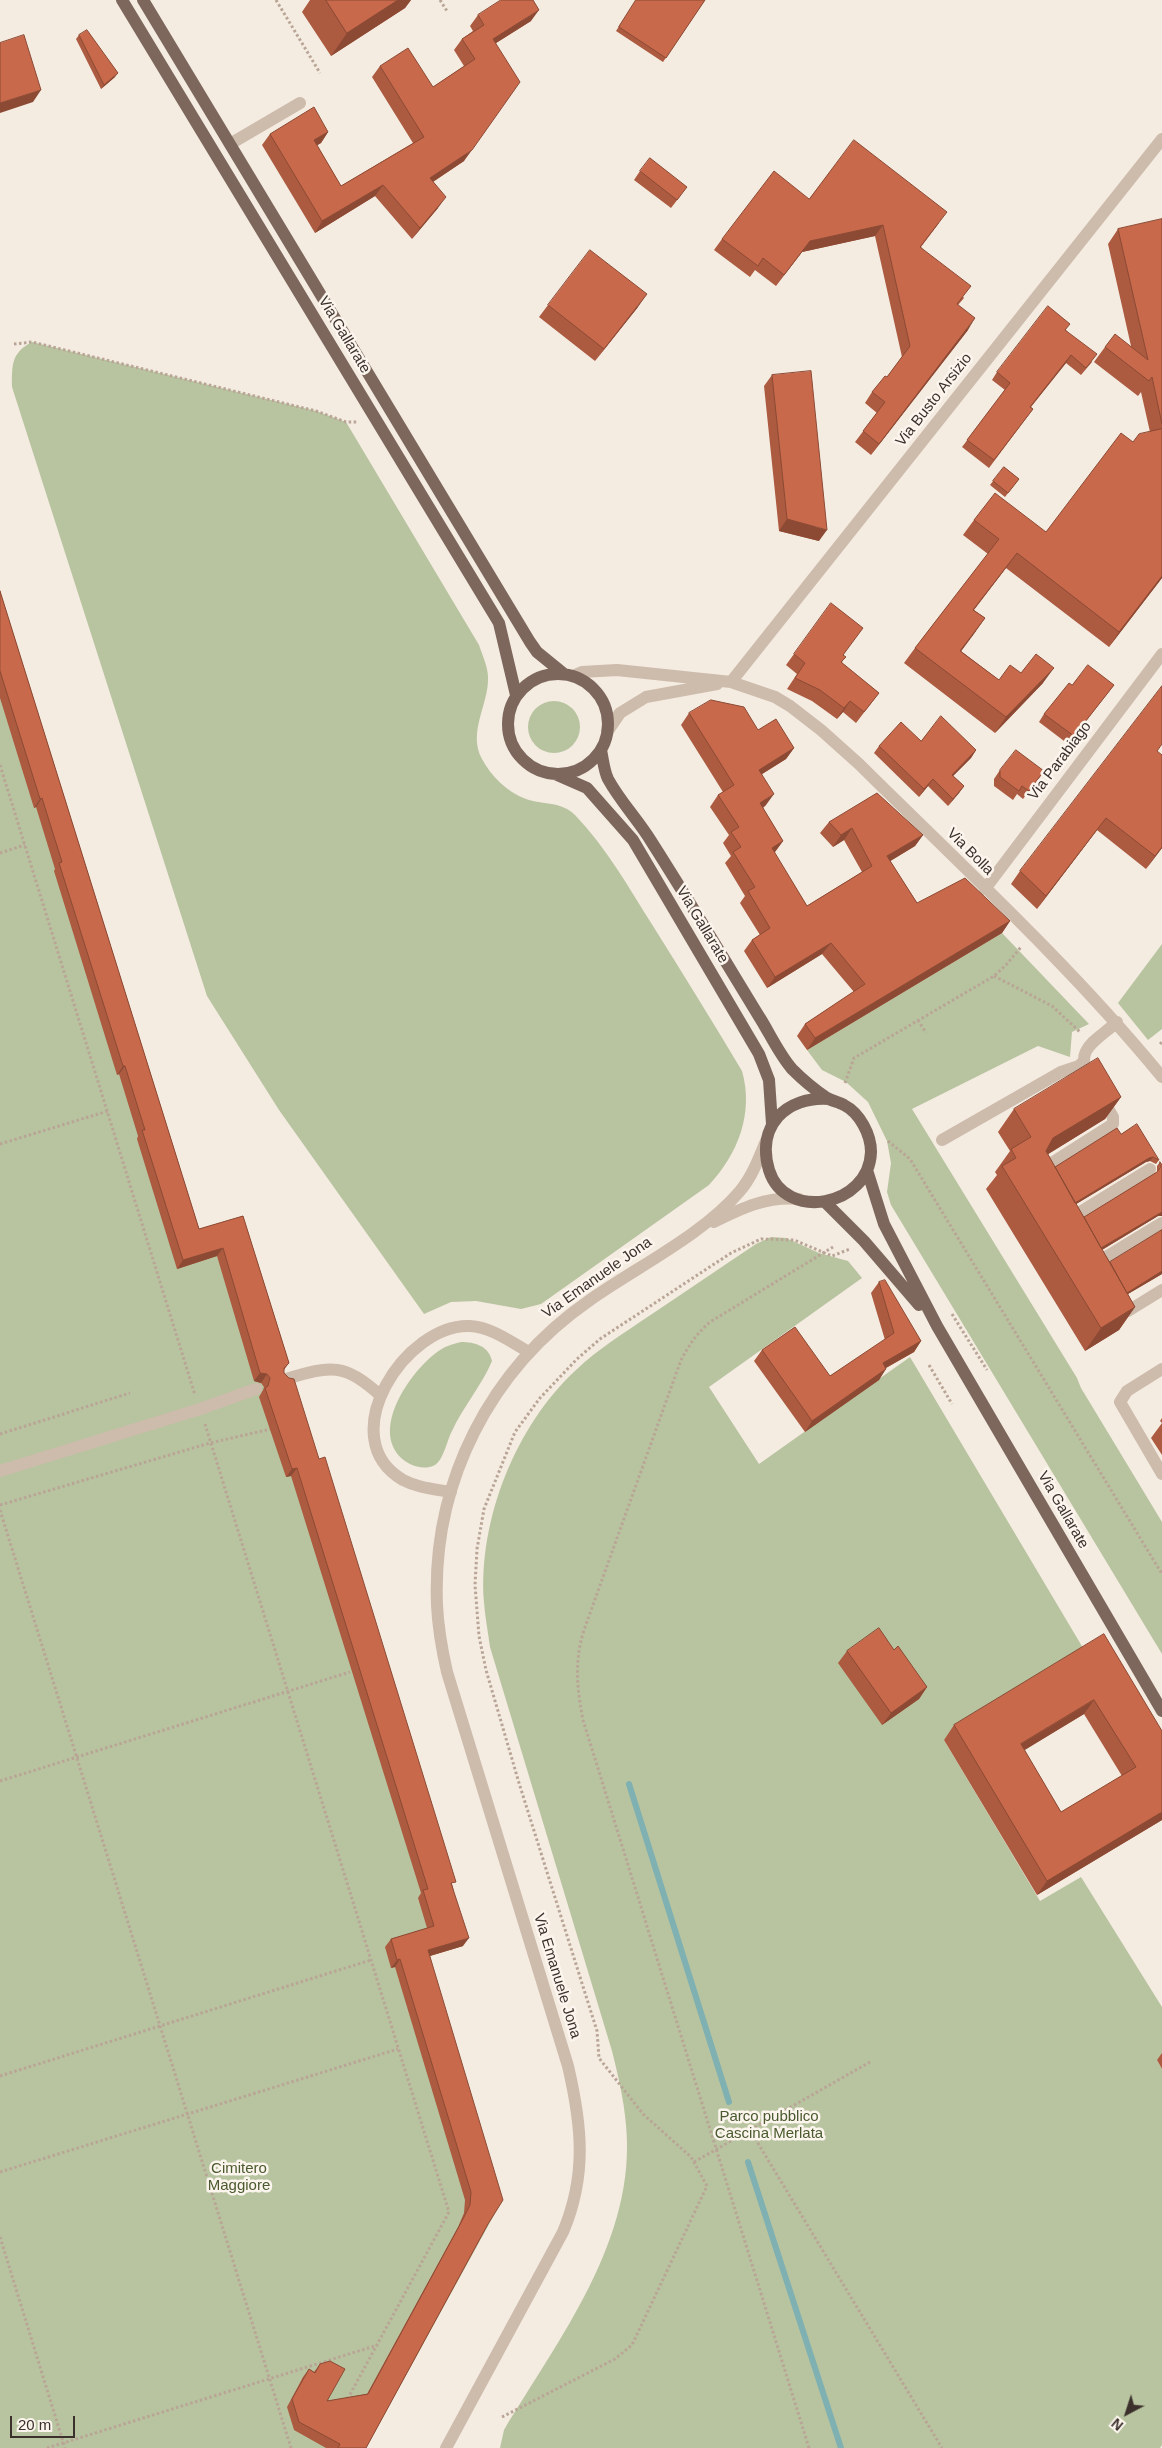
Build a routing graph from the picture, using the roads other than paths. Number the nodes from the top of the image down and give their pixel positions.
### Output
1 (122, 0) edge
2 (143, 0) edge
3 (300, 103) dead end
4 (1162, 139) edge
5 (230, 144) junction
6 (1162, 654) edge
7 (569, 675) junction
8 (731, 682) junction
9 (516, 695) junction
10 (607, 732) junction
11 (601, 750) junction
12 (556, 774) junction
13 (985, 889) junction
14 (1117, 1022) junction
15 (1083, 1062) junction
16 (1162, 1077) edge
17 (829, 1099) junction
18 (772, 1124) junction
19 (766, 1140) junction
20 (942, 1140) dead end
21 (1150, 1169) dead end
22 (867, 1170) junction
23 (1043, 1185) edge
24 (800, 1199) junction
25 (826, 1203) junction
26 (1162, 1223) edge
27 (687, 1235) junction
28 (1074, 1236) edge
29 (1100, 1280) edge
30 (1162, 1290) edge
31 (1113, 1301) edge
32 (937, 1326) junction
33 (528, 1352) junction
34 (1162, 1369) edge
35 (286, 1379) edge
36 (256, 1389) dead end
37 (381, 1396) junction
38 (0, 1471) edge
39 (1162, 1474) edge
40 (451, 1492) junction
41 (1162, 1711) edge
42 (446, 2448) edge

1 - 9 main road, Via Gallarate
2 - 5 main road, Via Gallarate
3 - 5 street
4 - 8 street, Via Busto Arsizio
5 - 7 main road, Via Gallarate
6 - 13 street, Via Parabiago
7 - 8 street, Via Bolla
7 - 9 main road
7 - 10 main road, Via Gallarate
8 - 10 street, Via Bolla
8 - 13 street, Via Bolla
9 - 12 main road, Via Gallarate
10 - 11 main road, Via Gallarate
11 - 12 main road, Via Gallarate
11 - 17 main road, Via Gallarate
12 - 18 main road, Via Gallarate
13 - 14 street, Via Bolla
14 - 15 street
14 - 16 street, Via Bolla
15 - 20 street
15 - 23 street
17 - 18 main road, Via Gallarate
17 - 22 main road, Via Gallarate
18 - 19 main road, Via Gallarate
19 - 24 main road, Via Gallarate
19 - 27 street, Via Emanuele Jona
21 - 28 street
22 - 25 main road
22 - 32 main road, Via Gallarate
24 - 25 main road, Via Gallarate
24 - 27 street, Via Emanuele Jona
25 - 32 main road, Via Gallarate
26 - 29 street
27 - 33 street, Via Emanuele Jona
30 - 31 street
32 - 41 main road, Via Gallarate
33 - 37 street
33 - 40 street, Via Emanuele Jona
34 - 39 street
35 - 37 street
36 - 38 street
37 - 40 street
40 - 42 street, Via Emanuele Jona

